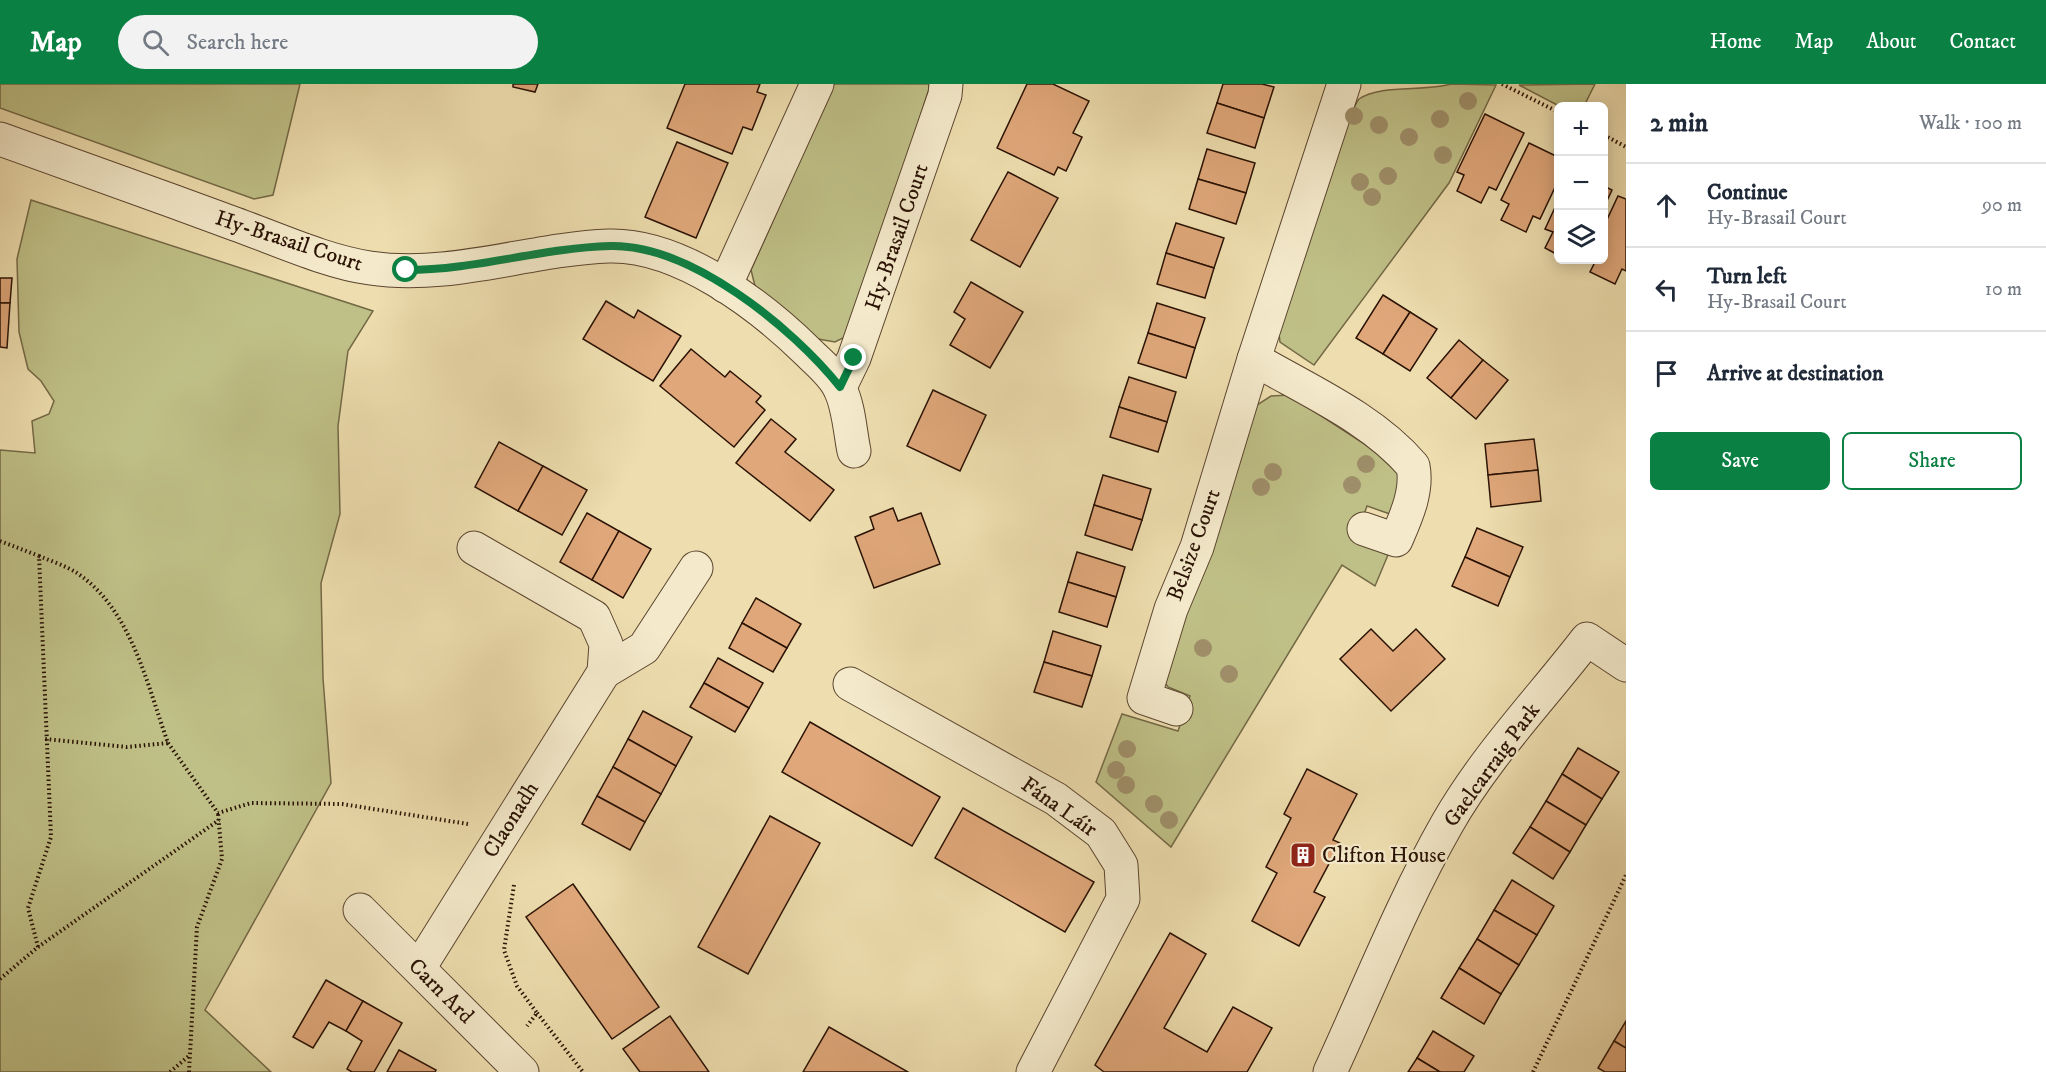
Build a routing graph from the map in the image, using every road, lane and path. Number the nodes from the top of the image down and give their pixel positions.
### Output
1 (817, 84) edge
2 (946, 84) edge
3 (1344, 84) edge
4 (1502, 84) edge
5 (1554, 110) edge
6 (1608, 137) edge
7 (0, 139) edge
8 (1626, 147) edge
9 (725, 286) junction
10 (1254, 359) junction
11 (840, 387) junction
12 (854, 451) dead end
13 (1364, 529) dead end
14 (0, 541) edge
15 (474, 548) dead end
16 (39, 556) junction
17 (696, 568) dead end
18 (1626, 666) edge
19 (604, 672) junction
20 (850, 684) dead end
21 (1176, 709) dead end
22 (45, 739) junction
23 (168, 743) junction
24 (218, 813) junction
25 (219, 820) junction
26 (497, 843) junction
27 (1626, 874) edge
28 (360, 910) dead end
29 (39, 947) junction
30 (419, 968) junction
31 (0, 979) edge
32 (537, 1013) junction
33 (190, 1055) junction
34 (513, 1062) edge
35 (170, 1072) edge
36 (189, 1072) edge
37 (583, 1072) edge
38 (1033, 1072) edge
39 (1330, 1072) edge
40 (1533, 1072) edge

1 - 9 street
2 - 11 street, Hy-Brasail Court
3 - 10 street, Belsize Court
4 - 5 path
6 - 8 path
7 - 9 street, Hy-Brasail Court
9 - 11 street, Hy-Brasail Court
10 - 13 street
10 - 21 street, Belsize Court
11 - 12 street
14 - 16 path
15 - 19 street, Claonadh
16 - 22 path
16 - 23 path
17 - 19 street, Claonadh
18 - 39 street, Gaelcarraig Park
19 - 26 street, Claonadh
20 - 38 street, Fána Láir
22 - 23 path
22 - 29 path
23 - 24 path
24 - 25 path
24 - 26 path
25 - 29 path
25 - 33 path
26 - 30 street, Claonadh
26 - 32 path
27 - 40 path
28 - 30 street, Carn Ard
29 - 31 path
30 - 34 street, Carn Ard
32 - 34 path
32 - 37 path
33 - 35 path
33 - 36 path

